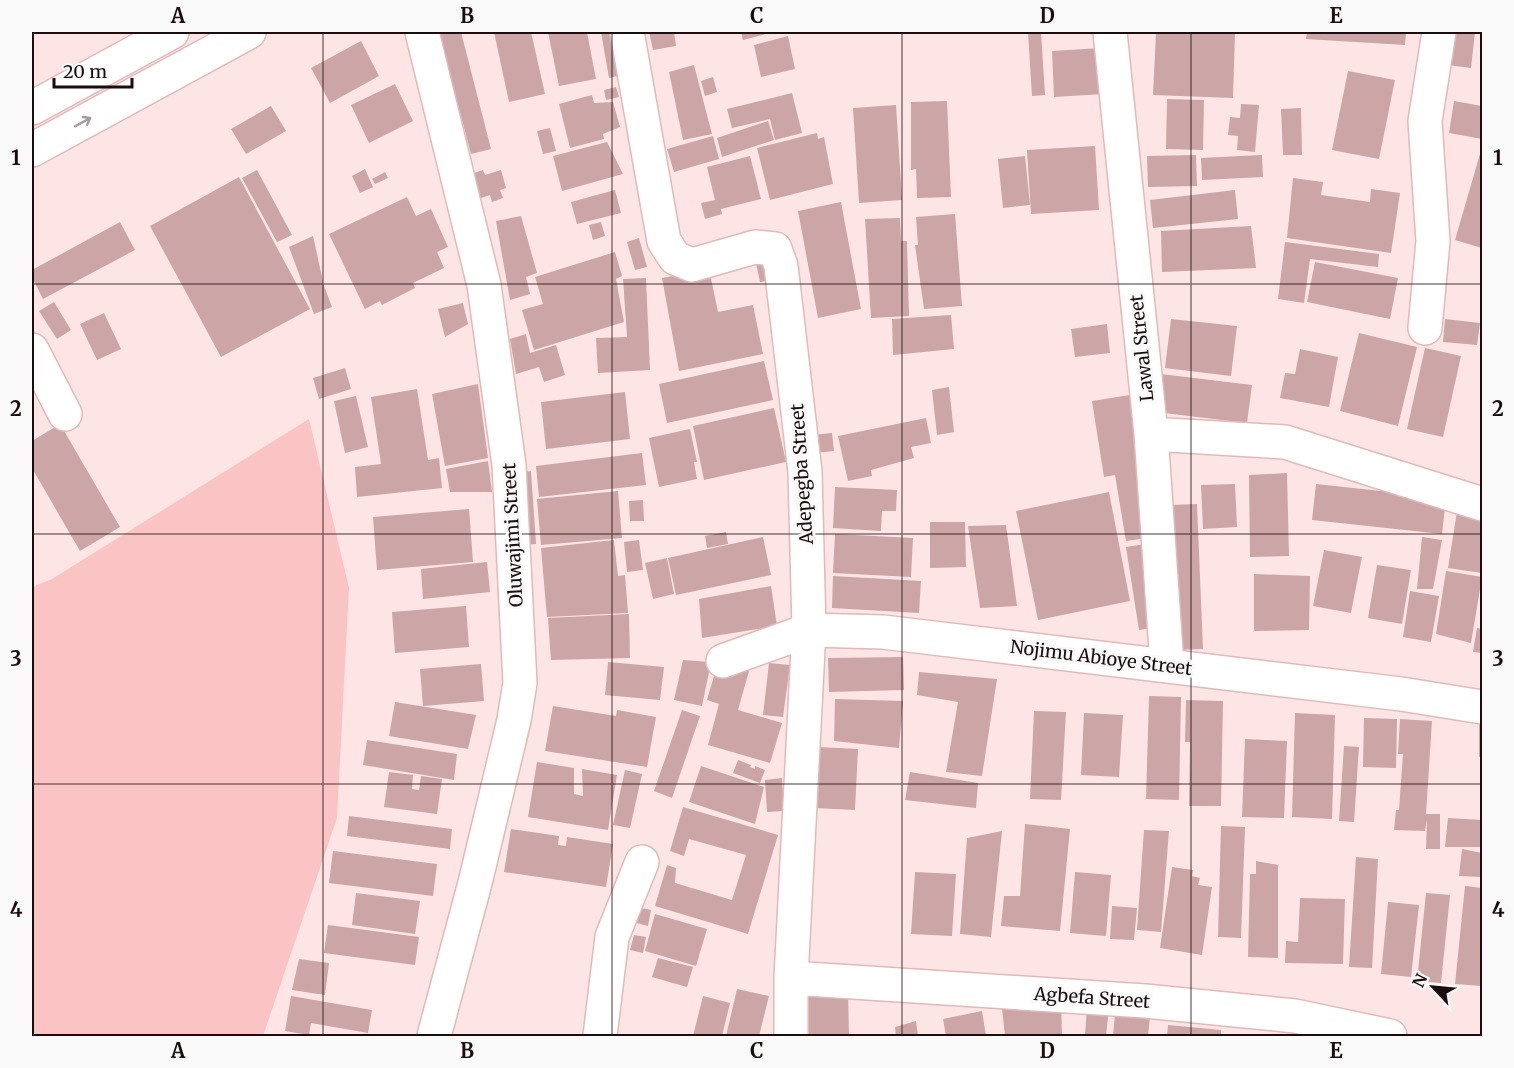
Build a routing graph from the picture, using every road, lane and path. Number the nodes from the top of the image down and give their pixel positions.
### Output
1 (172, 32) edge
2 (249, 32) edge
3 (422, 32) edge
4 (627, 32) edge
5 (1110, 32) edge
6 (1439, 32) edge
7 (32, 108) edge
8 (32, 150) edge
9 (1425, 328) dead end
10 (32, 350) edge
11 (66, 414) dead end
12 (1151, 434) junction
13 (1482, 504) edge
14 (809, 630) junction
15 (723, 661) dead end
16 (1167, 665) junction
17 (1482, 707) edge
18 (642, 862) dead end
19 (791, 978) junction
20 (434, 1036) edge
21 (600, 1036) edge
22 (791, 1036) edge
23 (1390, 1036) edge

1 - 7 main road
8 -> 2 main road
3 - 20 main road, Oluwajimi Street
4 - 14 main road, Adepegba Street
5 - 12 main road, Lawal Street
6 - 9 main road
10 - 11 main road
12 - 13 main road
12 - 16 main road, Lawal Street
14 - 15 main road, Nojimu Abioye Street
14 - 16 main road, Nojimu Abioye Street
14 - 19 main road, Adepegba Street
16 - 17 main road, Nojimu Abioye Street
18 - 21 main road
19 - 22 main road, Adepegba Street
19 - 23 main road, Agbefa Street

